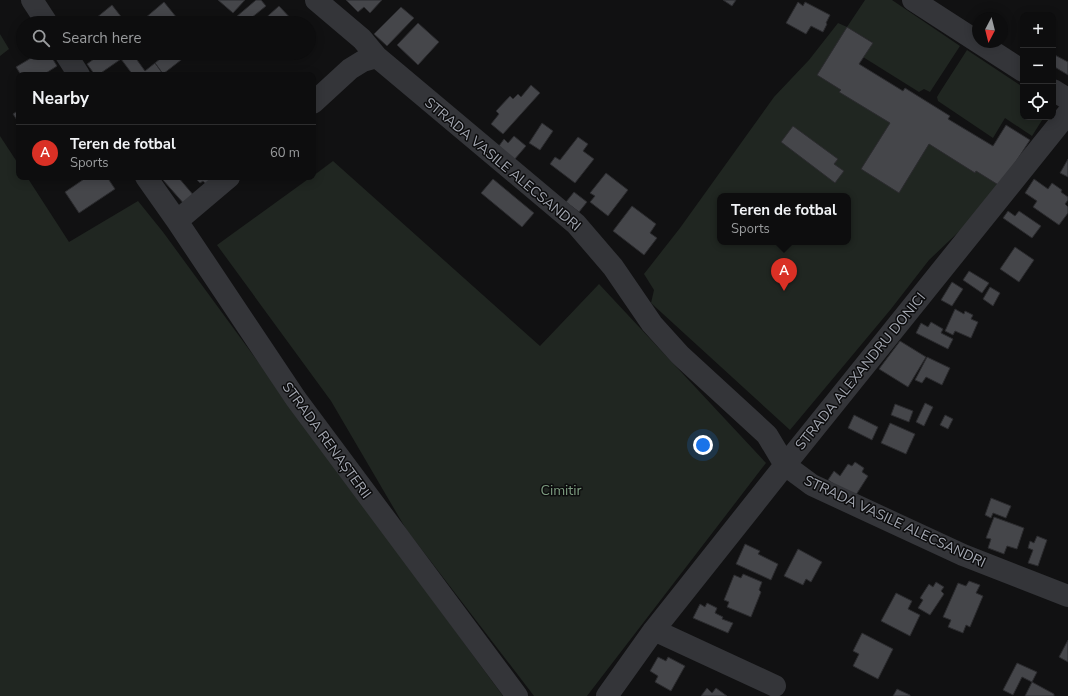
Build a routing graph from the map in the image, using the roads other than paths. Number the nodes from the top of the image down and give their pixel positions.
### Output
1 (32, 0) edge
2 (316, 0) edge
3 (913, 0) edge
4 (42, 16) edge
5 (972, 38) edge
6 (988, 48) edge
7 (376, 57) junction
8 (69, 60) edge
9 (1020, 68) edge
10 (77, 72) edge
11 (1056, 92) edge
12 (316, 99) edge
13 (1068, 99) edge
14 (1068, 113) edge
15 (148, 180) edge
16 (225, 180) edge
17 (177, 221) junction
18 (785, 465) junction
19 (1068, 596) edge
20 (654, 630) junction
21 (775, 686) dead end
22 (517, 696) edge
23 (607, 696) edge

1 - 4 street
2 - 7 street, STRADA VASILE ALECSANDRI
3 - 5 street
6 - 9 street
7 - 12 street
7 - 18 street, STRADA VASILE ALECSANDRI
8 - 10 street
11 - 13 street
14 - 18 street, STRADA ALEXANDRU DONICI
15 - 17 street, STRADA RENAȘTERII
16 - 17 street
17 - 22 street, STRADA RENAȘTERII
18 - 19 street, STRADA VASILE ALECSANDRI
18 - 20 street, STRADA ALEXANDRU DONICI
20 - 21 street
20 - 23 street, STRADA ALEXANDRU DONICI

